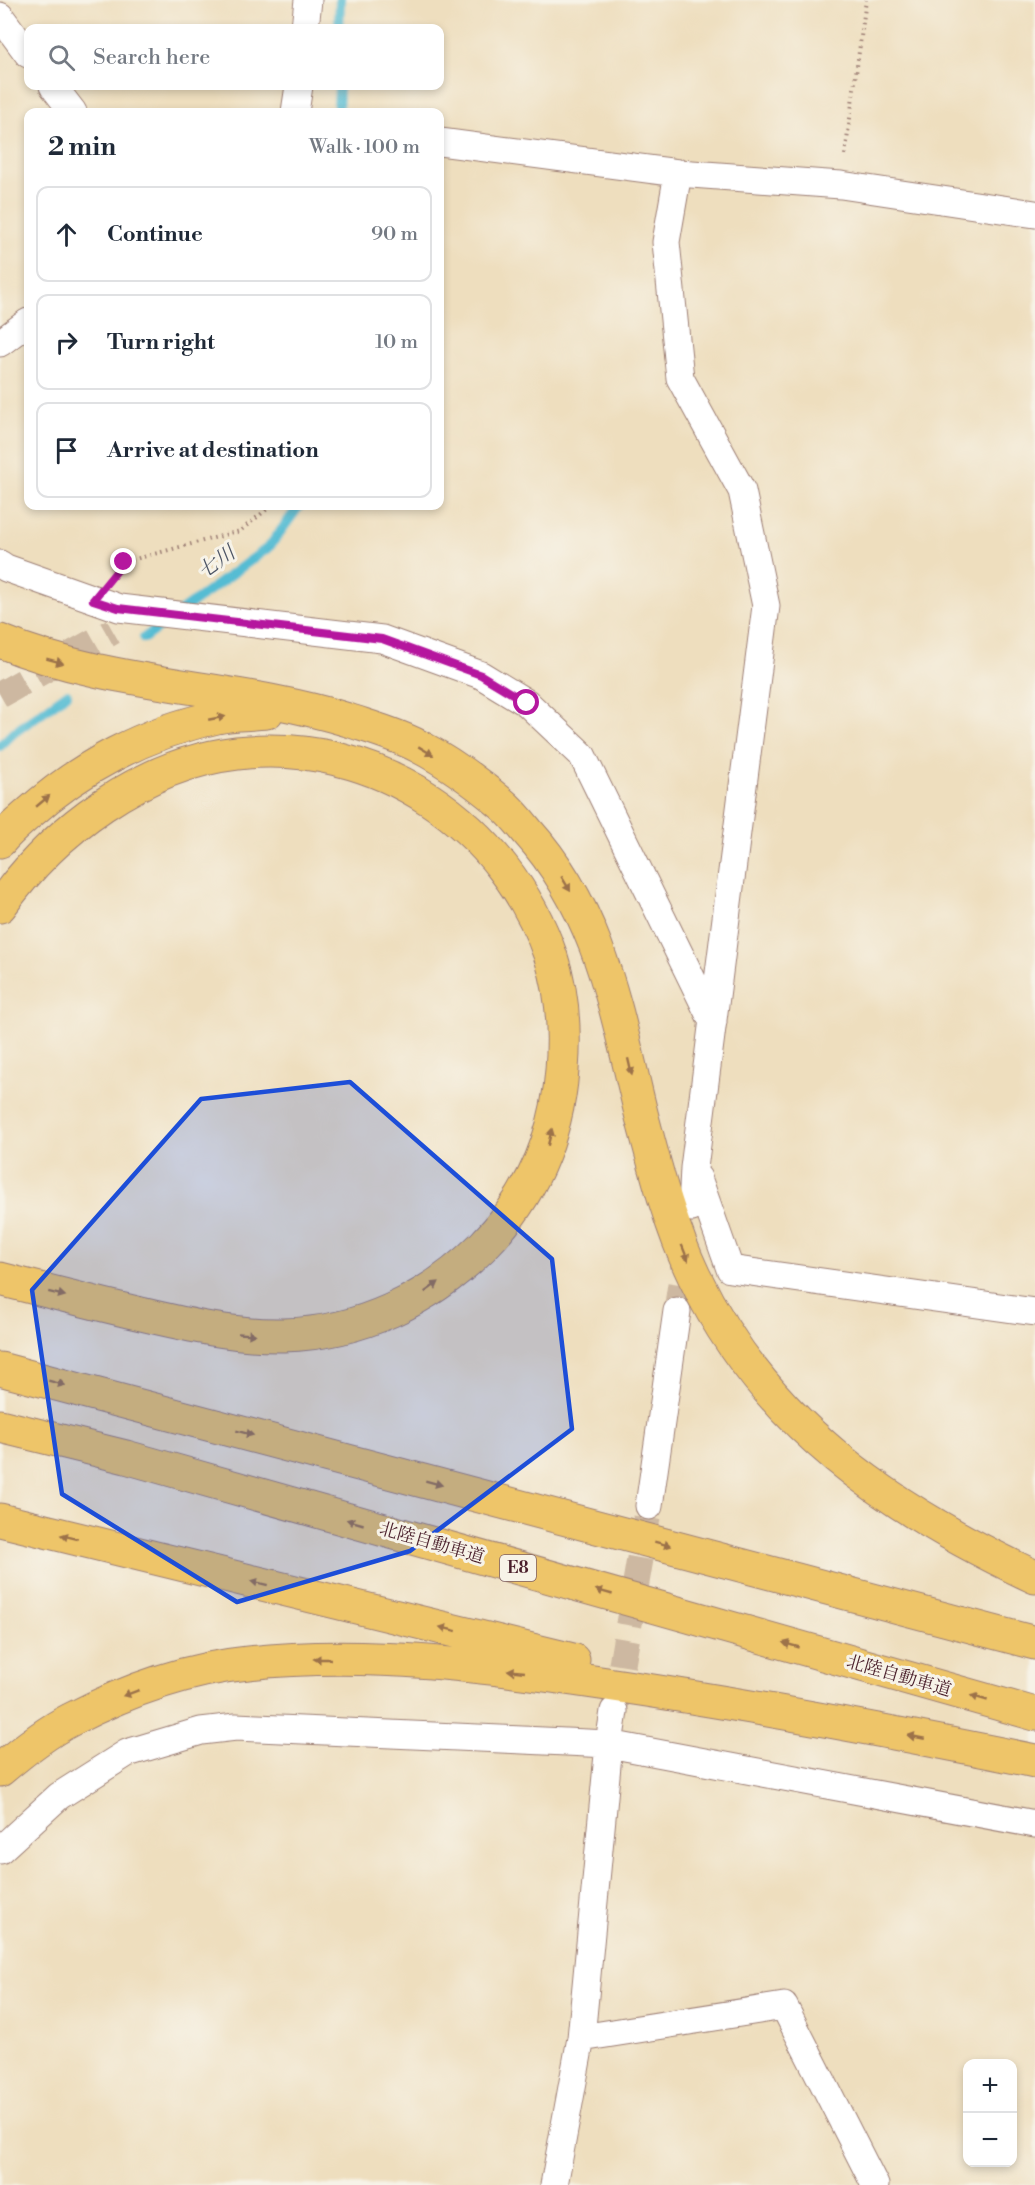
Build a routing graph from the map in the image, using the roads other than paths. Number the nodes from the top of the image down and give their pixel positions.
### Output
1 (308, 0) edge
2 (0, 16) edge
3 (305, 24) edge
4 (24, 49) edge
5 (56, 90) edge
6 (298, 90) edge
7 (70, 108) edge
8 (296, 108) edge
9 (444, 143) edge
10 (678, 173) junction
11 (1035, 214) edge
12 (24, 325) edge
13 (0, 343) edge
14 (0, 564) edge
15 (0, 641) edge
16 (373, 728) junction
17 (0, 841) edge
18 (0, 906) edge
19 (713, 1022) junction
20 (694, 1168) junction
21 (692, 1208) dead end
22 (0, 1279) edge
23 (677, 1311) tunnel mouth
24 (1035, 1312) edge
25 (0, 1369) edge
26 (0, 1426) edge
27 (649, 1506) tunnel mouth
28 (0, 1520) edge
29 (1035, 1576) edge
30 (1035, 1643) edge
31 (614, 1711) tunnel mouth
32 (791, 1712) junction
33 (1035, 1714) edge
34 (609, 1744) junction
35 (1035, 1761) edge
36 (0, 1770) edge
37 (1035, 1824) edge
38 (0, 1850) edge
39 (582, 2038) junction
40 (554, 2185) edge
41 (875, 2185) edge

1 - 3 street
2 - 4 street
5 - 7 street
6 - 8 street
9 - 10 street
10 - 11 street
10 - 19 street
12 - 13 street
14 - 19 street
15 -> 16 highway
17 -> 16 highway
16 -> 29 highway
22 -> 18 highway
19 - 20 street
20 - 21 street
20 - 24 street
23 - 27 street
25 -> 30 highway
33 -> 26 highway, 北陸自動車道 / E8
32 -> 28 highway
31 - 34 street
35 -> 32 highway
32 -> 36 highway
34 - 37 street
34 - 38 street
34 - 39 street
39 - 40 street
39 - 41 street

